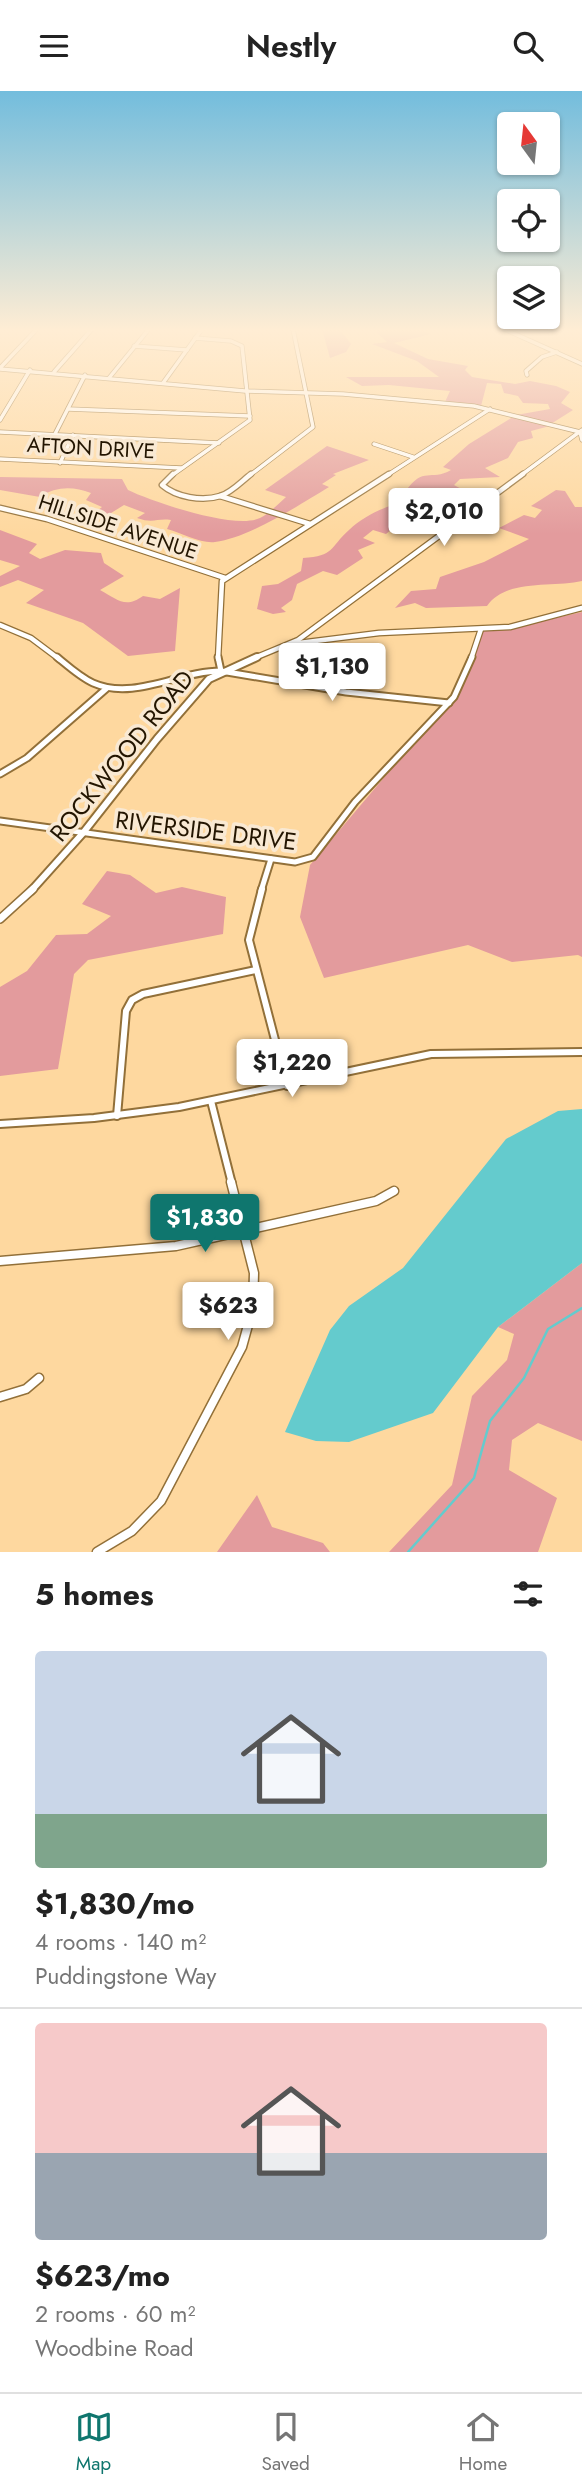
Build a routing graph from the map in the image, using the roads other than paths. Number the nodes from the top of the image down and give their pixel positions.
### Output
1 (14, 397) edge
2 (74, 397) edge
3 (248, 397) edge
4 (308, 397) edge
5 (358, 397) edge
6 (490, 408) junction
7 (68, 409) junction
8 (250, 416) junction
9 (0, 420) edge
10 (581, 431) edge
11 (0, 432) edge
12 (55, 434) junction
13 (74, 435) junction
14 (582, 440) edge
15 (219, 443) junction
16 (374, 445) dead end
17 (413, 457) junction
18 (0, 460) edge
19 (60, 463) junction
20 (181, 468) junction
21 (220, 496) junction
22 (0, 508) edge
23 (310, 524) junction
24 (225, 578) junction
25 (582, 608) edge
26 (0, 625) edge
27 (481, 629) junction
28 (291, 643) junction
29 (220, 671) junction
30 (107, 688) junction
31 (449, 702) junction
32 (0, 773) edge
33 (0, 821) edge
34 (84, 834) junction
35 (271, 859) junction
36 (0, 919) edge
37 (256, 970) junction
38 (582, 1052) edge
39 (287, 1086) junction
40 (211, 1101) junction
41 (117, 1116) junction
42 (0, 1124) edge
43 (394, 1191) dead end
44 (244, 1230) junction
45 (0, 1261) edge
46 (39, 1378) dead end
47 (0, 1397) edge
48 (116, 1548) edge
49 (97, 1552) edge

1 - 9 street
2 - 7 street
3 - 8 street
4 - 21 street
5 - 6 street
6 - 10 street
6 - 17 street
7 - 8 street
7 - 12 street
8 - 15 street
10 - 14 street
10 - 28 street
11 - 12 street
12 - 13 street
13 - 15 street
13 - 19 street
15 - 20 street
16 - 17 street
17 - 23 street
18 - 19 street, AFTON DRIVE
19 - 20 street, AFTON DRIVE
20 - 21 street
21 - 23 street
22 - 24 street, HILLSIDE AVENUE
23 - 24 street
24 - 29 street
25 - 27 street, ROCKWOOD ROAD
26 - 30 street
27 - 28 street, ROCKWOOD ROAD
27 - 31 street
28 - 29 street, ROCKWOOD ROAD
29 - 30 street
29 - 31 street
29 - 34 street, ROCKWOOD ROAD
30 - 32 street
31 - 35 street, RIVERSIDE DRIVE
33 - 34 street, RIVERSIDE DRIVE
34 - 35 street, RIVERSIDE DRIVE
34 - 36 street, ROCKWOOD ROAD
35 - 37 street
37 - 39 street
37 - 41 street
38 - 39 street
39 - 40 street
40 - 41 street
40 - 44 street
41 - 42 street
43 - 44 street
44 - 45 street
44 - 48 street
46 - 47 street
48 - 49 street

